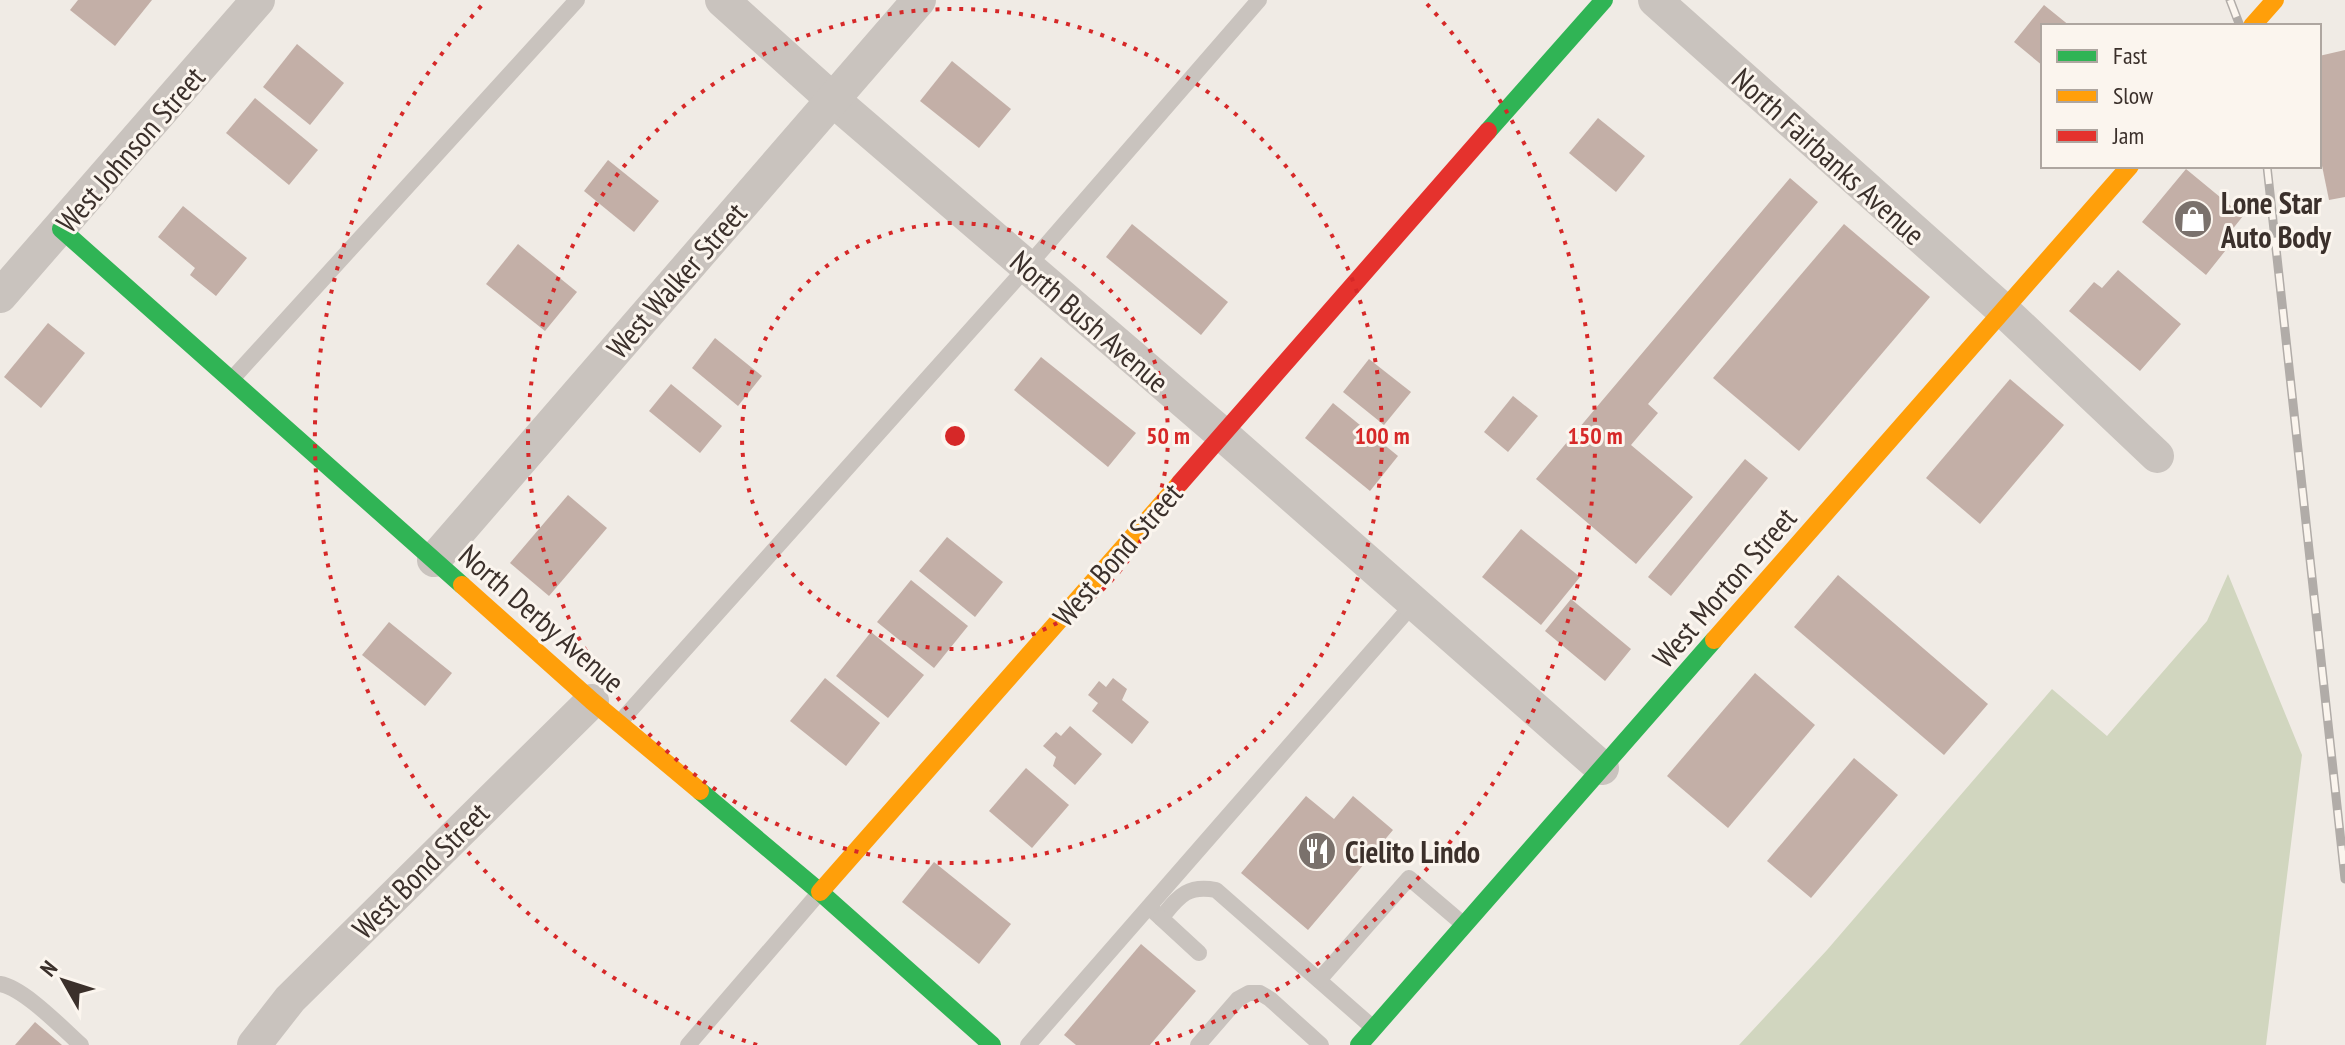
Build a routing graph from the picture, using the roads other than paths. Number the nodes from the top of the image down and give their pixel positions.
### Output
1 (258, 0) edge
2 (577, 0) edge
3 (722, 0) edge
4 (919, 0) edge
5 (1259, 0) edge
6 (1604, 0) edge
7 (1655, 0) edge
8 (2275, 0) edge
9 (2254, 24) edge
10 (832, 99) junction
11 (2128, 168) edge
12 (61, 229) junction
13 (1027, 267) junction
14 (0, 296) edge
15 (2004, 311) junction
16 (231, 380) junction
17 (1222, 434) junction
18 (2157, 456) dead end
19 (434, 560) junction
20 (1414, 603) junction
21 (592, 701) junction
22 (619, 723) junction
23 (1602, 768) junction
24 (820, 892) junction
25 (1155, 912) junction
26 (1464, 925) junction
27 (1199, 953) dead end
28 (1319, 980) junction
29 (0, 984) edge
30 (1374, 1028) junction
31 (81, 1045) edge
32 (254, 1045) edge
33 (688, 1045) edge
34 (992, 1045) edge
35 (1028, 1045) edge
36 (1198, 1045) edge
37 (1321, 1045) edge
38 (1359, 1045) edge

1 - 12 street, West Johnson Street
2 - 16 lane
3 - 10 street, North Bush Avenue
4 - 10 street, West Walker Street
5 - 13 lane
6 - 17 street, West Bond Street
7 - 15 street, North Fairbanks Avenue
8 - 9 street
10 - 13 street, North Bush Avenue
10 - 19 street, West Walker Street
11 - 15 street, West Morton Street
12 - 14 street, West Johnson Street
12 - 16 street, North Derby Avenue
13 - 17 street, North Bush Avenue
13 - 22 lane
15 - 18 street, North Fairbanks Avenue
15 - 23 street, West Morton Street
16 - 19 street, North Derby Avenue
17 - 20 street, North Bush Avenue
17 - 24 street, West Bond Street
19 - 21 street, North Derby Avenue
20 - 23 street, North Bush Avenue
20 - 25 lane
21 - 22 street, North Derby Avenue
21 - 32 street, West Bond Street
22 - 24 street, North Derby Avenue
23 - 26 street, West Morton Street
24 - 33 lane
24 - 34 street, North Derby Avenue
25 - 27 lane
25 - 28 lane
25 - 35 lane
26 - 28 lane
26 - 30 street, West Morton Street
28 - 30 lane
29 - 31 lane
30 - 38 street, West Morton Street
36 - 37 lane

